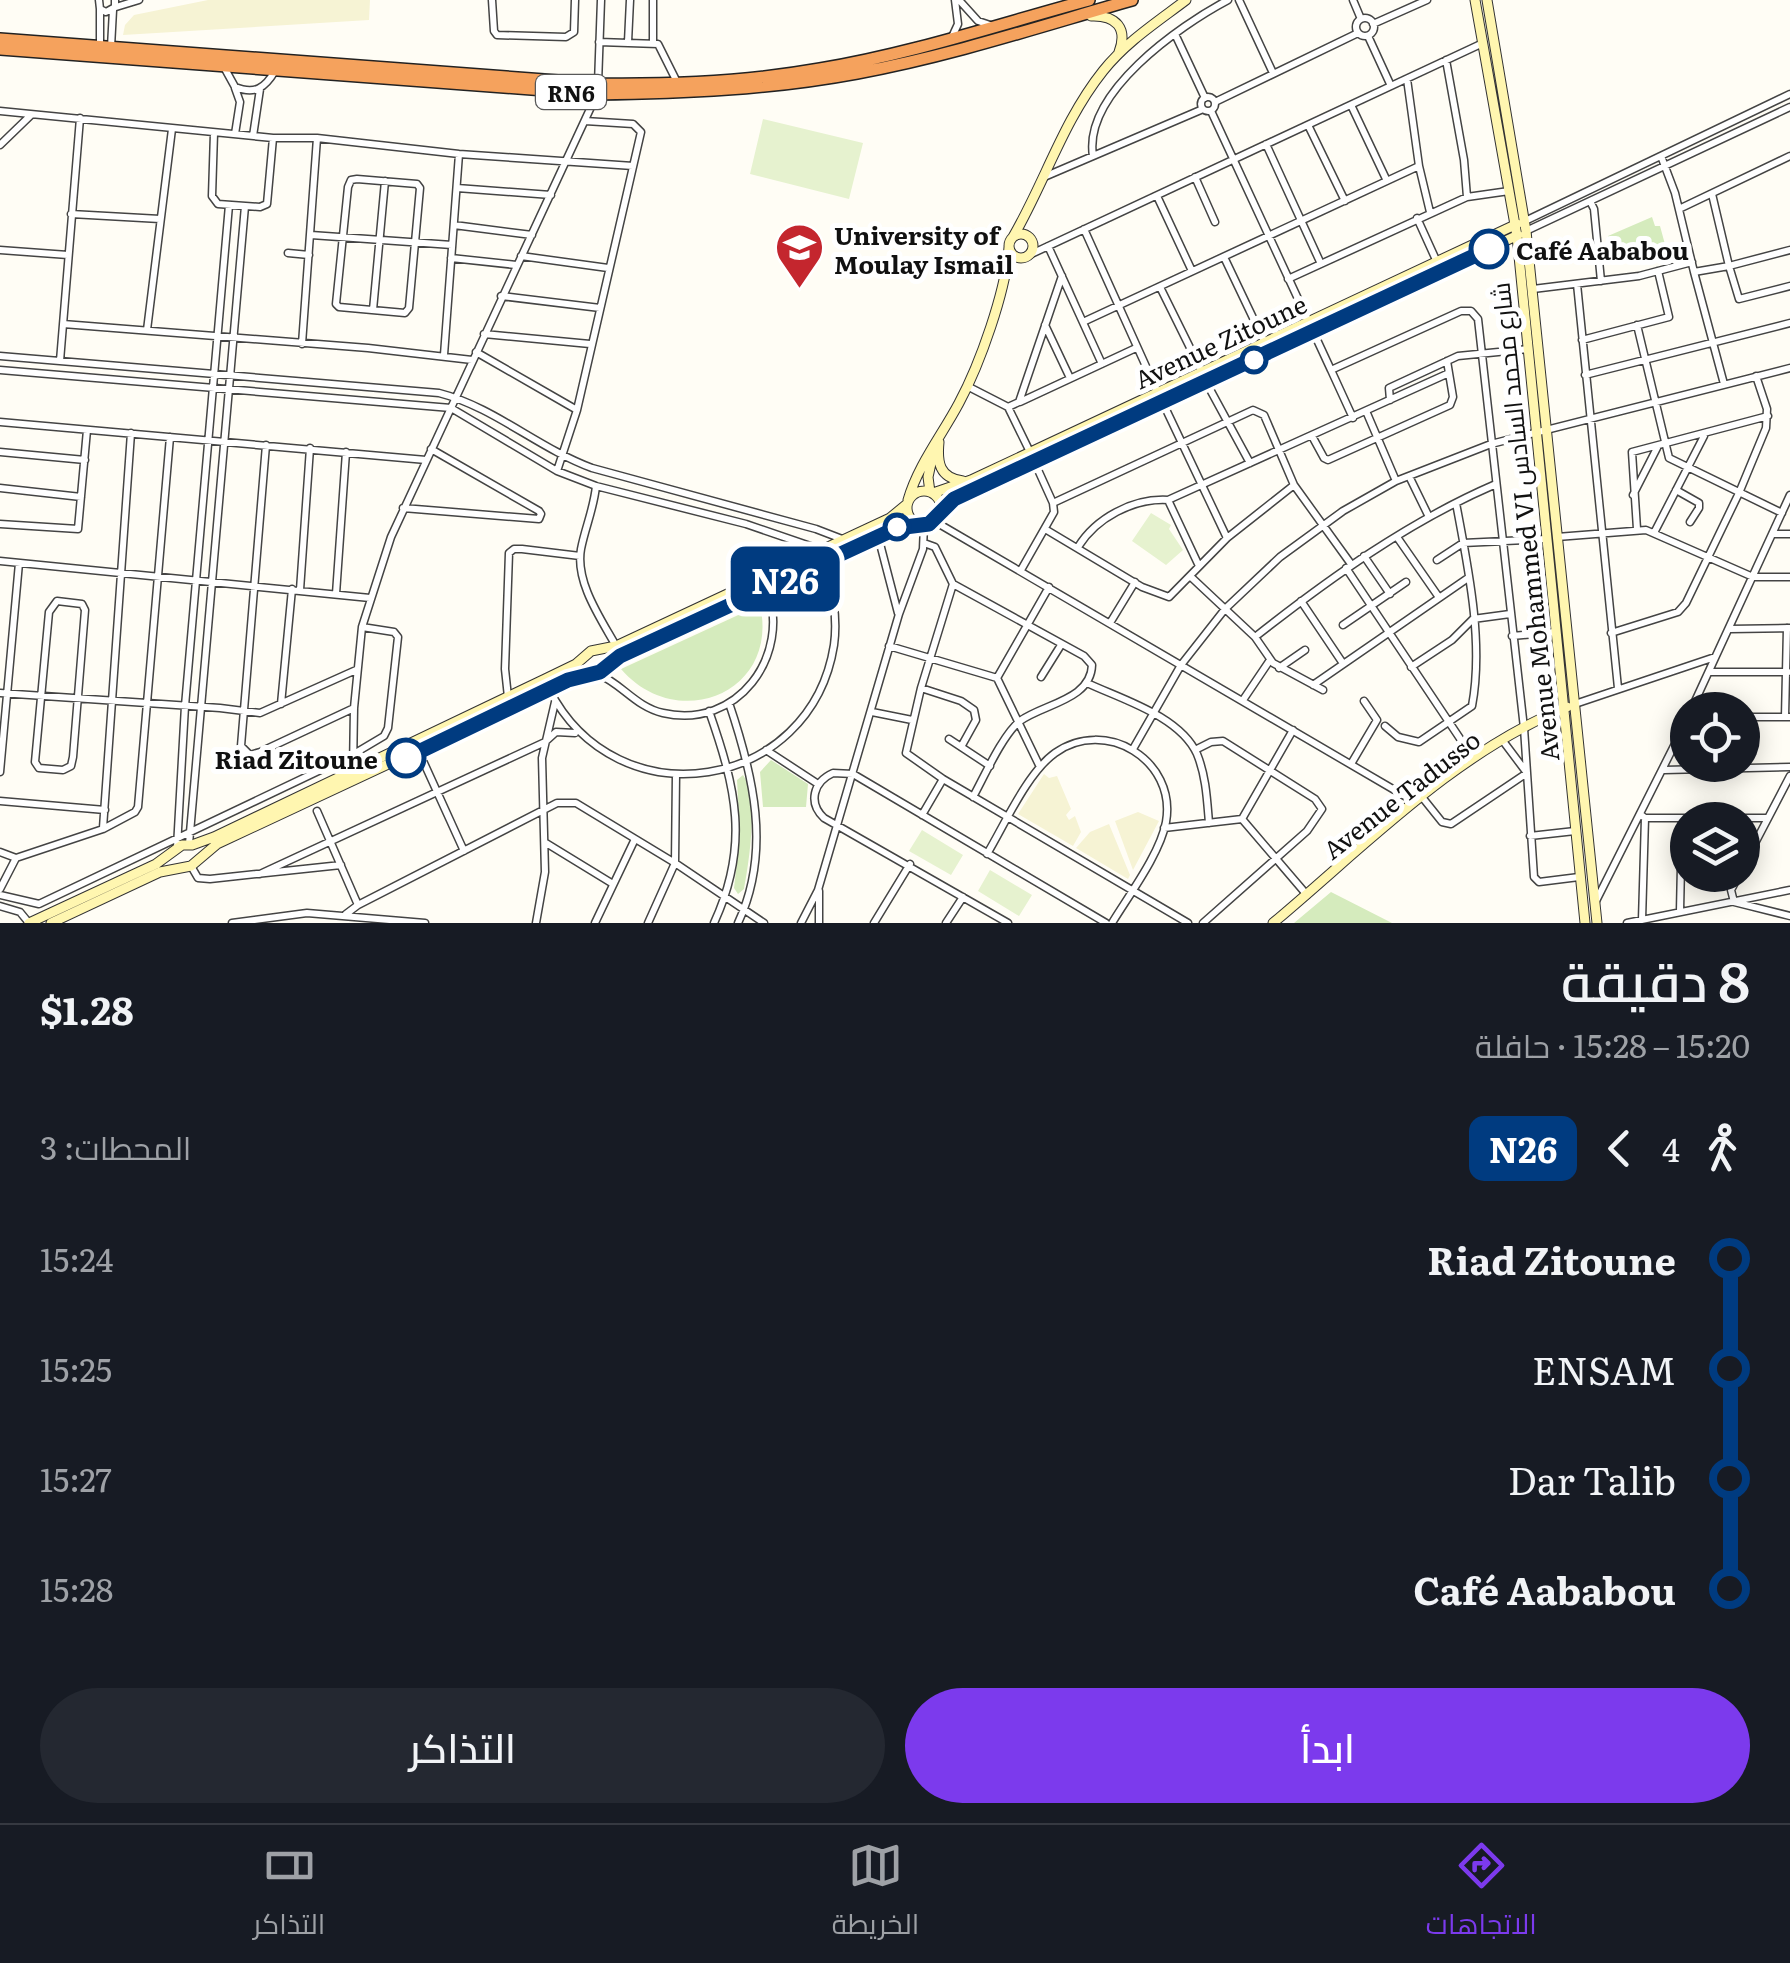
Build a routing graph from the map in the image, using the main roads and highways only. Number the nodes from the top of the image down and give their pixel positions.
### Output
1 (1089, 0) edge
2 (1132, 0) edge
3 (1186, 0) edge
4 (1475, 0) edge
5 (1488, 0) edge
6 (1074, 17) junction
7 (0, 39) edge
8 (0, 48) edge
9 (1118, 54) junction
10 (597, 88) junction
11 (1032, 206) junction
12 (1520, 228) junction
13 (1011, 242) junction
14 (1039, 244) junction
15 (1026, 256) junction
16 (1006, 280) junction
17 (1204, 377) junction
18 (1541, 429) junction
19 (937, 442) junction
20 (1032, 457) junction
21 (971, 480) junction
22 (931, 492) junction
23 (908, 502) junction
24 (929, 521) junction
25 (1552, 538) junction
26 (823, 555) junction
27 (598, 650) junction
28 (585, 656) junction
29 (600, 670) junction
30 (1574, 704) junction
31 (1562, 708) junction
32 (191, 845) junction
33 (177, 846) junction
34 (190, 865) junction
35 (29, 923) edge
36 (51, 923) edge
37 (1273, 923) edge
38 (1585, 923) edge
39 (1597, 923) edge

1 - 10 highway, RN6
2 - 6 highway, RN6
3 - 9 main road
4 - 12 main road, Avenue Mohammed VI شارع محمد السادس
5 - 12 main road, Avenue Mohammed VI شارع محمد السادس
6 - 9 main road
6 - 10 highway, RN6
7 - 10 highway, RN6
8 - 10 highway, RN6
9 - 11 main road
11 - 13 main road
11 - 14 main road
12 - 17 main road, Avenue Zitoune
12 - 17 main road, Avenue Zitoune
12 - 18 main road, Avenue Mohammed VI شارع محمد السادس
12 - 18 main road, Avenue Mohammed VI شارع محمد السادس
13 - 14 main road
13 - 15 main road
13 - 16 main road
14 - 15 main road
15 - 16 main road
16 - 19 main road
17 - 20 main road, Avenue Zitoune
18 - 25 main road, Avenue Mohammed VI شارع محمد السادس
19 - 21 main road
19 - 22 main road
19 - 23 main road
20 - 21 main road, Avenue Zitoune
20 - 24 main road, Avenue Zitoune
21 - 22 main road, Avenue Zitoune
22 - 23 main road
22 - 24 main road
23 - 24 main road
23 - 26 main road, Avenue Zitoune
24 - 26 main road, Avenue Zitoune
25 - 30 main road, Avenue Mohammed VI شارع محمد السادس
25 - 31 main road, Avenue Mohammed VI شارع محمد السادس
26 - 27 main road, Avenue Zitoune
26 - 29 main road, Avenue Zitoune
27 - 28 main road, Avenue Zitoune
27 - 29 main road
28 - 29 main road
28 - 32 main road, Avenue Zitoune
29 - 34 main road, Avenue Zitoune
30 - 31 main road, Avenue Tadusso
30 - 39 main road, Avenue Mohammed VI شارع محمد السادس
31 - 37 main road, Avenue Tadusso
31 - 38 main road, Avenue Mohammed VI شارع محمد السادس
32 - 33 main road, Avenue Zitoune
32 - 34 main road
33 - 34 main road
33 - 35 main road, Avenue Zitoune
34 - 36 main road, Avenue Zitoune

